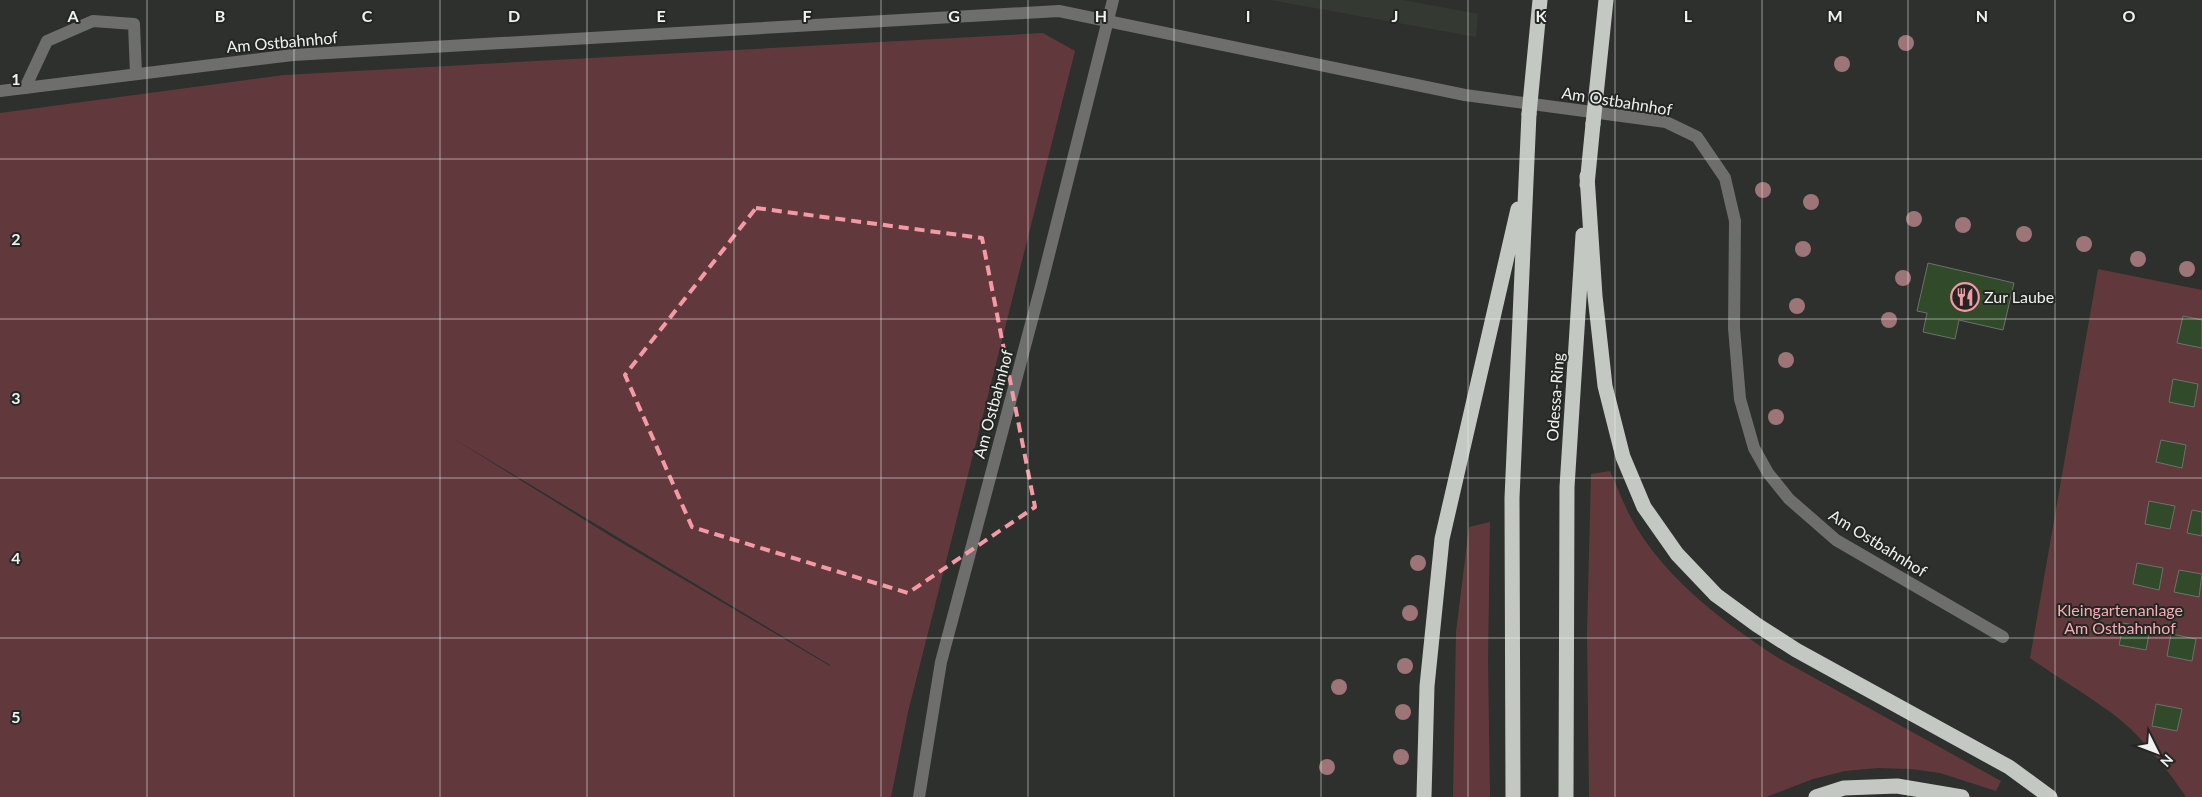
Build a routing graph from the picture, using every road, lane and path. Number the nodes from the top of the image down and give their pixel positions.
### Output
1 (1113, 0) edge
2 (1540, 0) edge
3 (1606, 0) edge
4 (1108, 20) junction
5 (136, 74) junction
6 (26, 88) junction
7 (0, 91) edge
8 (1526, 176) junction
9 (1587, 176) junction
10 (2003, 637) dead end
11 (919, 797) edge
12 (1424, 797) edge
13 (1513, 797) edge
14 (1566, 797) edge
15 (1816, 797) edge
16 (1962, 797) edge
17 (2050, 797) edge

1 - 4 street, Am Ostbahnhof
2 - 8 highway, bridge
3 - 9 highway, Odessa-Ring, bridge
4 - 5 street, Am Ostbahnhof
4 - 10 street, Am Ostbahnhof
4 - 11 street, Am Ostbahnhof
5 - 6 street, Am Ostbahnhof
5 - 6 street
6 - 7 street, Am Ostbahnhof
8 - 12 highway
8 - 13 highway
9 - 14 highway, Odessa-Ring
9 - 17 highway
15 - 16 highway

